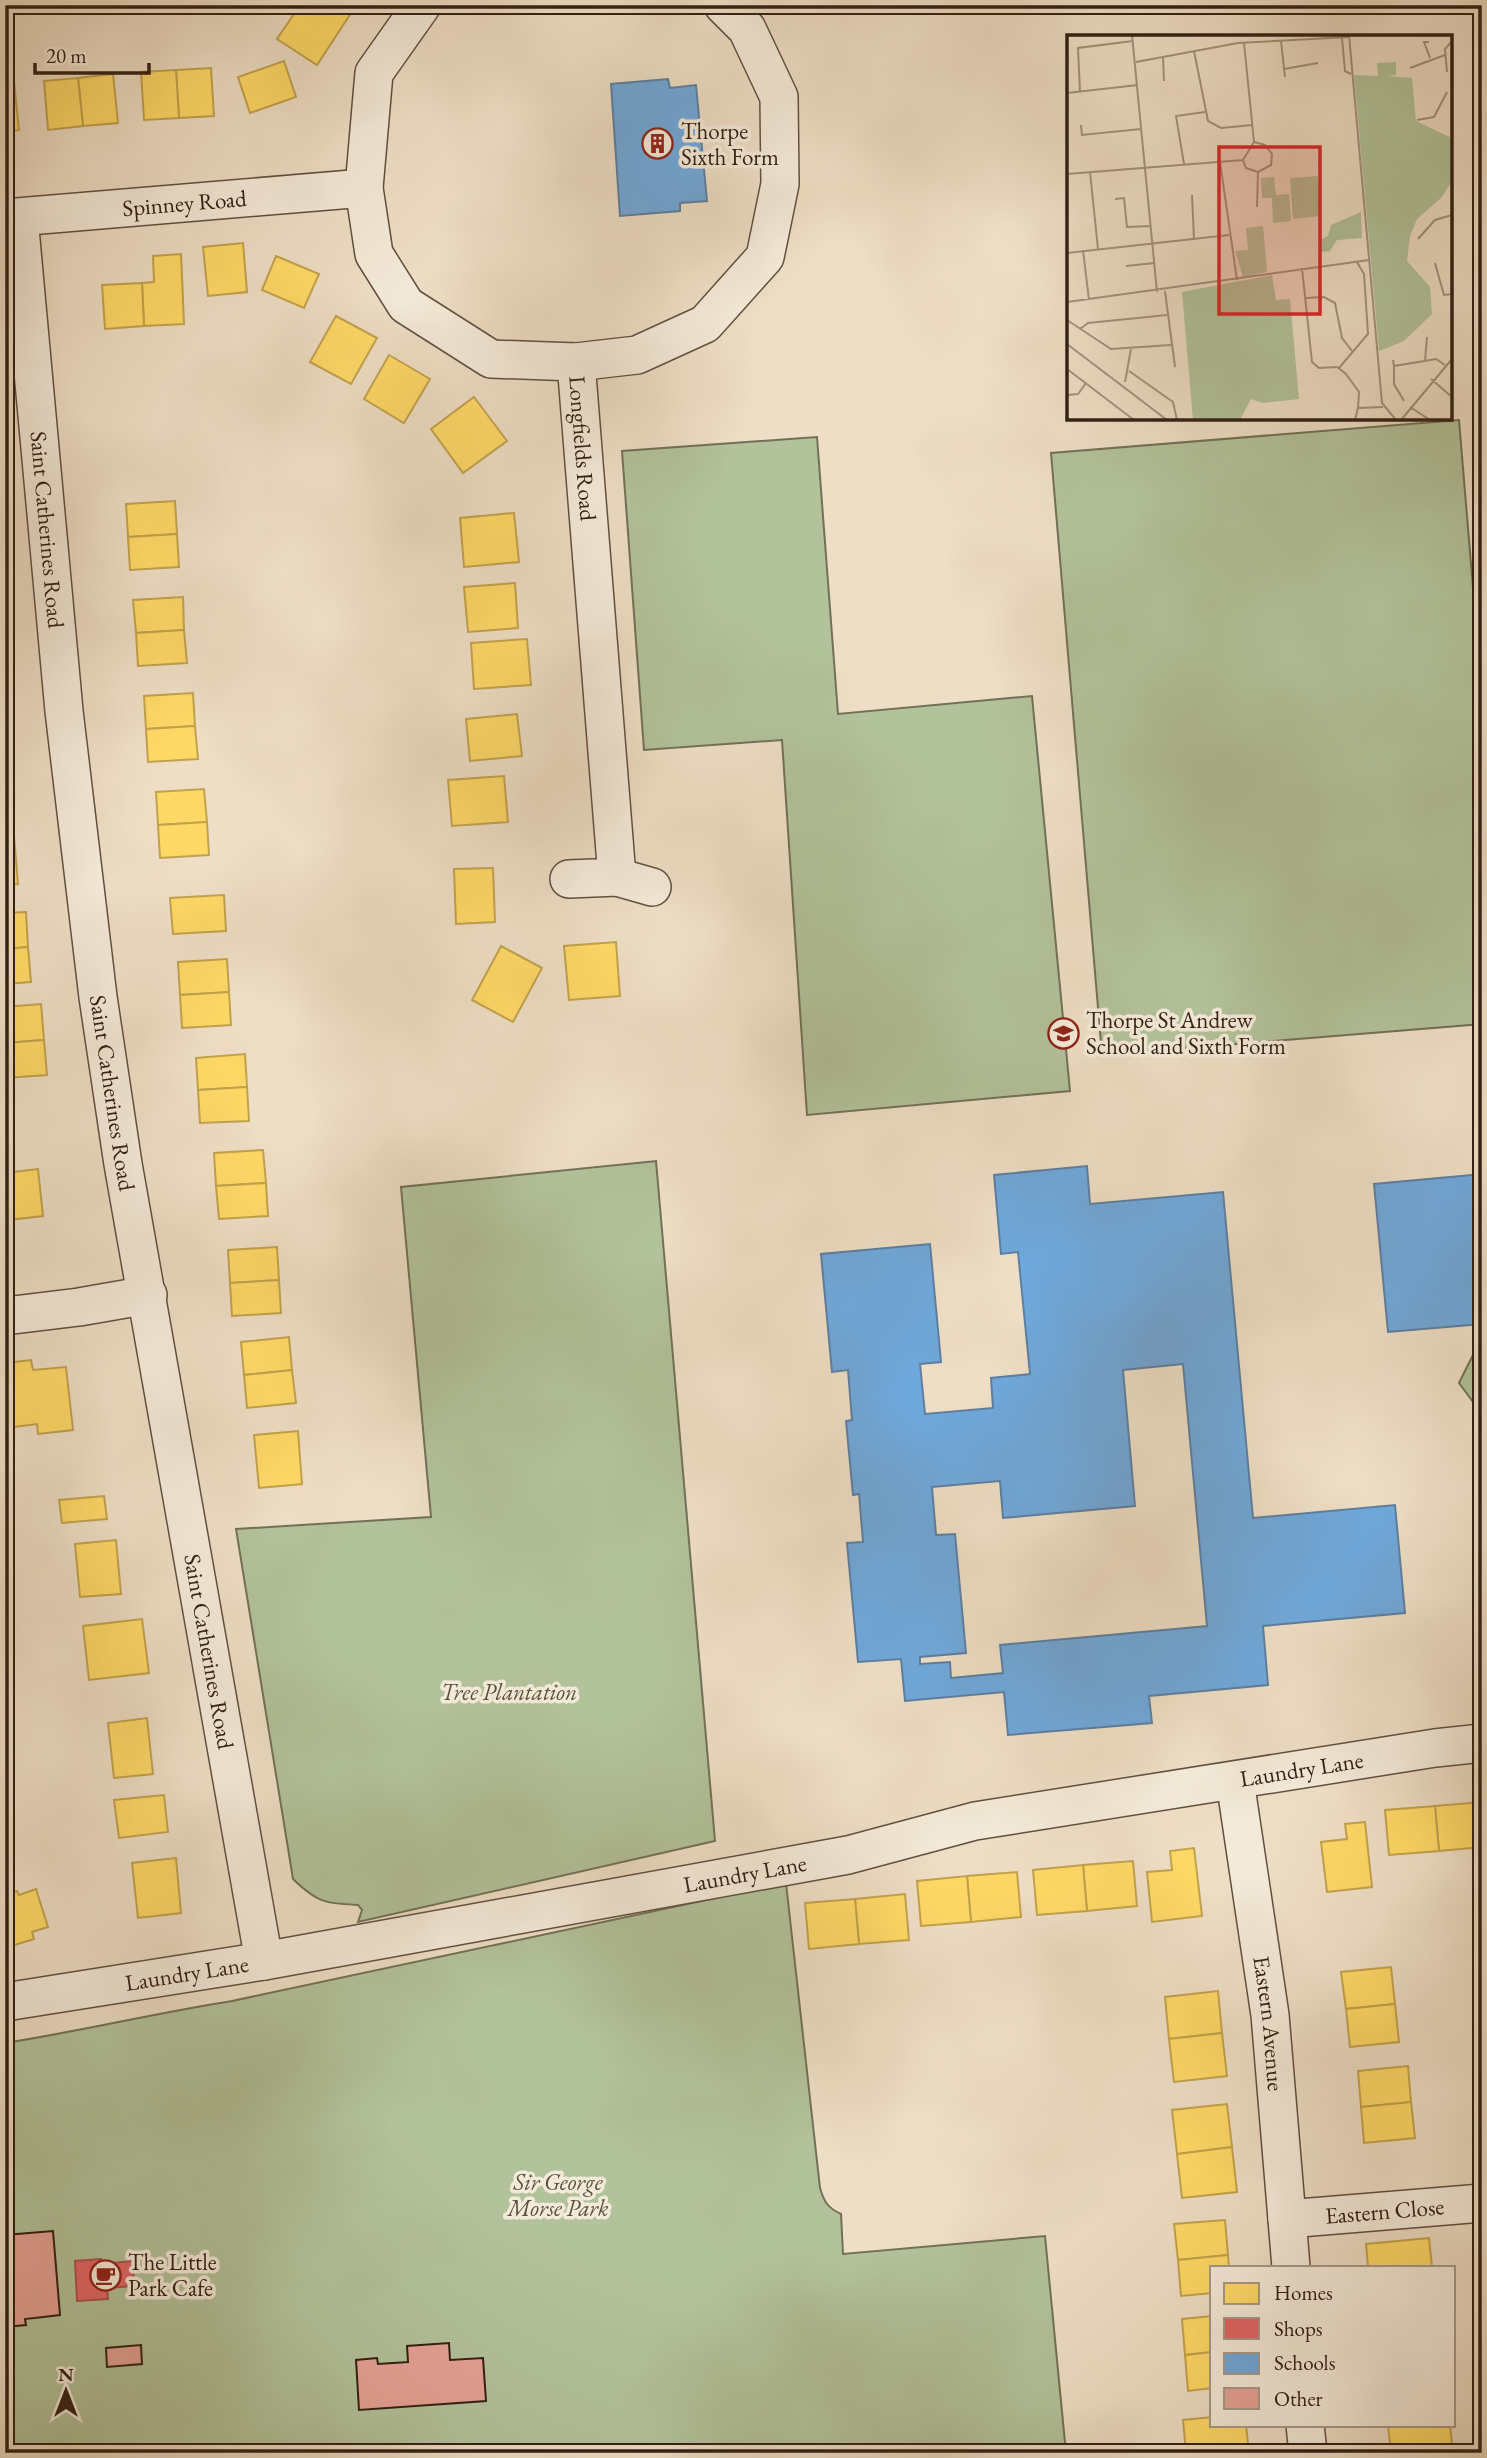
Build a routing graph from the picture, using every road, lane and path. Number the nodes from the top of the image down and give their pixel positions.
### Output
1 (422, 5) edge
2 (723, 5) edge
3 (364, 188) junction
4 (12, 218) edge
5 (576, 362) junction
6 (617, 877) junction
7 (569, 879) dead end
8 (652, 887) dead end
9 (148, 1295) junction
10 (5, 1316) edge
11 (1482, 1743) edge
12 (1235, 1781) junction
13 (264, 1961) junction
14 (5, 2002) edge
15 (1482, 2203) edge
16 (1287, 2219) junction
17 (1292, 2266) edge
18 (1305, 2426) edge
19 (1308, 2453) edge

1 - 3 street, Longfields Road
2 - 5 street
3 - 4 street, Spinney Road
3 - 5 street, Longfields Road
4 - 9 street, Saint Catherines Road
5 - 6 street, Longfields Road
6 - 7 street
6 - 8 street
9 - 10 street
9 - 13 street, Saint Catherines Road
11 - 12 street, Laundry Lane
12 - 13 street, Laundry Lane
12 - 16 street, Eastern Avenue
13 - 14 street, Laundry Lane
15 - 16 street, Eastern Close
16 - 17 street, Eastern Avenue
18 - 19 street

